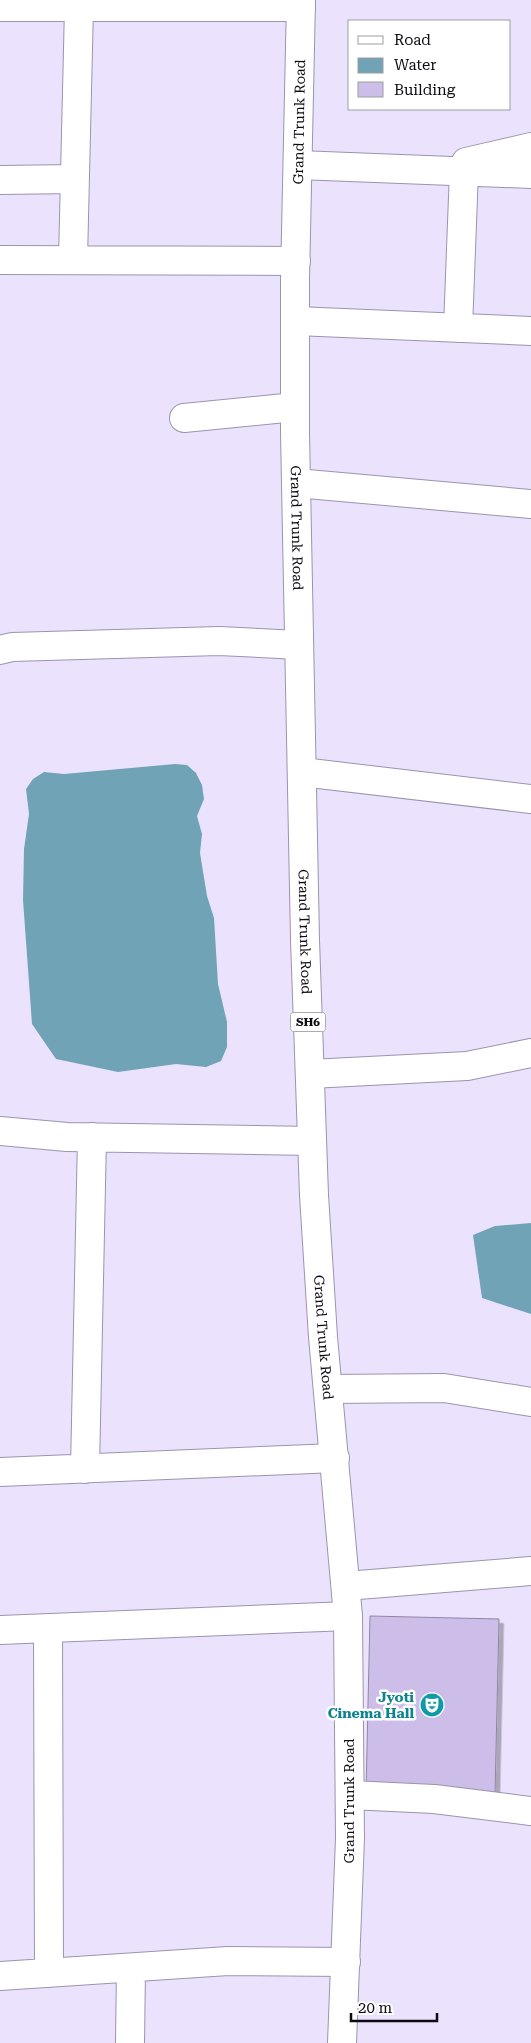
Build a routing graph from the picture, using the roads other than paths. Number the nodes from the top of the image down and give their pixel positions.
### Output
1 (301, 4) edge
2 (0, 7) edge
3 (79, 7) junction
4 (531, 146) edge
5 (298, 166) junction
6 (430, 170) junction
7 (464, 171) junction
8 (531, 174) edge
9 (0, 180) edge
10 (74, 180) junction
11 (0, 260) edge
12 (73, 260) junction
13 (296, 261) junction
14 (296, 321) junction
15 (458, 328) junction
16 (531, 331) edge
17 (295, 407) junction
18 (184, 418) dead end
19 (296, 483) junction
20 (531, 504) edge
21 (300, 645) junction
22 (0, 650) edge
23 (302, 772) junction
24 (531, 799) edge
25 (531, 1052) edge
26 (310, 1074) junction
27 (0, 1131) edge
28 (92, 1137) junction
29 (312, 1141) junction
30 (328, 1389) junction
31 (531, 1402) edge
32 (335, 1458) junction
33 (85, 1469) junction
34 (0, 1472) edge
35 (531, 1571) edge
36 (346, 1586) junction
37 (348, 1616) junction
38 (48, 1629) junction
39 (0, 1630) edge
40 (350, 1795) junction
41 (531, 1811) edge
42 (346, 1962) junction
43 (131, 1968) junction
44 (49, 1973) junction
45 (0, 1976) edge
46 (130, 2043) edge
47 (342, 2043) edge

1 - 3 street
1 - 5 street, Grand Trunk Road / SH6
2 - 3 street
3 - 10 street
4 - 6 street
5 - 6 street
5 - 13 street, Grand Trunk Road / SH6
6 - 7 street
7 - 8 street
7 - 15 street
9 - 10 street
10 - 12 street
11 - 12 street
12 - 13 street
13 - 14 street, Grand Trunk Road / SH6
14 - 15 street
14 - 17 street, Grand Trunk Road / SH6
15 - 16 street
17 - 18 street
17 - 19 street, Grand Trunk Road / SH6
19 - 20 street
19 - 21 street, Grand Trunk Road / SH6
21 - 22 street
21 - 23 street, Grand Trunk Road / SH6
23 - 24 street
23 - 26 street, Grand Trunk Road / SH6
25 - 26 street
26 - 29 street, Grand Trunk Road / SH6
27 - 28 street
28 - 29 street
28 - 33 street
29 - 30 street, Grand Trunk Road / SH6
30 - 31 street
30 - 32 street, Grand Trunk Road / SH6
32 - 33 street
32 - 36 street, Grand Trunk Road / SH6
33 - 34 street
35 - 36 street
36 - 37 street, Grand Trunk Road / SH6
37 - 38 street
37 - 40 street, Grand Trunk Road / SH6
38 - 39 street
38 - 44 street
40 - 41 street
40 - 42 street, Grand Trunk Road / SH6
42 - 43 street
42 - 47 street, Grand Trunk Road / SH6
43 - 44 street
43 - 46 street
44 - 45 street

